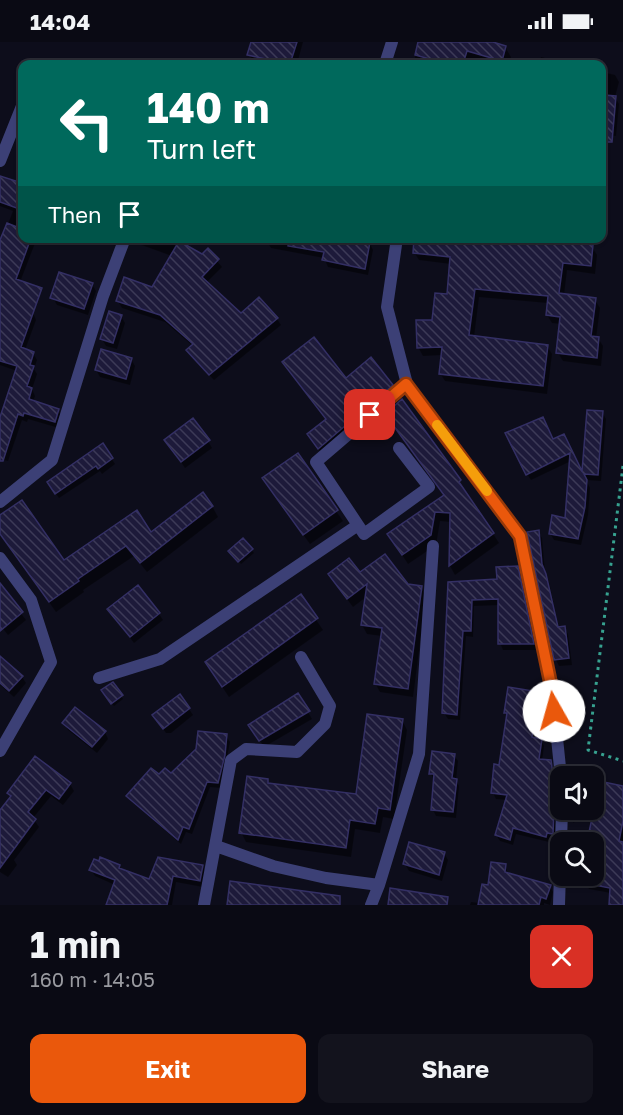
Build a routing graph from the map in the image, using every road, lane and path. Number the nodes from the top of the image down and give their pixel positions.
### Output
1 (392, 42) edge
2 (386, 60) edge
3 (18, 116) edge
4 (0, 161) edge
5 (123, 243) edge
6 (396, 243) edge
7 (406, 384) junction
8 (399, 448) dead end
9 (623, 466) edge
10 (0, 502) edge
11 (358, 525) junction
12 (433, 546) dead end
13 (0, 558) edge
14 (301, 657) dead end
15 (99, 678) dead end
16 (0, 751) edge
17 (623, 761) edge
18 (560, 766) edge
19 (562, 820) edge
20 (216, 846) junction
21 (380, 885) junction
22 (204, 905) edge
23 (371, 905) edge
24 (559, 905) edge

1 - 2 street
3 - 4 street
5 - 10 street
6 - 7 street
7 - 11 street
7 - 18 street
8 - 11 street
9 - 17 path
11 - 15 street
12 - 21 street
13 - 16 street
14 - 20 street
19 - 24 street
20 - 21 street
20 - 22 street
21 - 23 street

